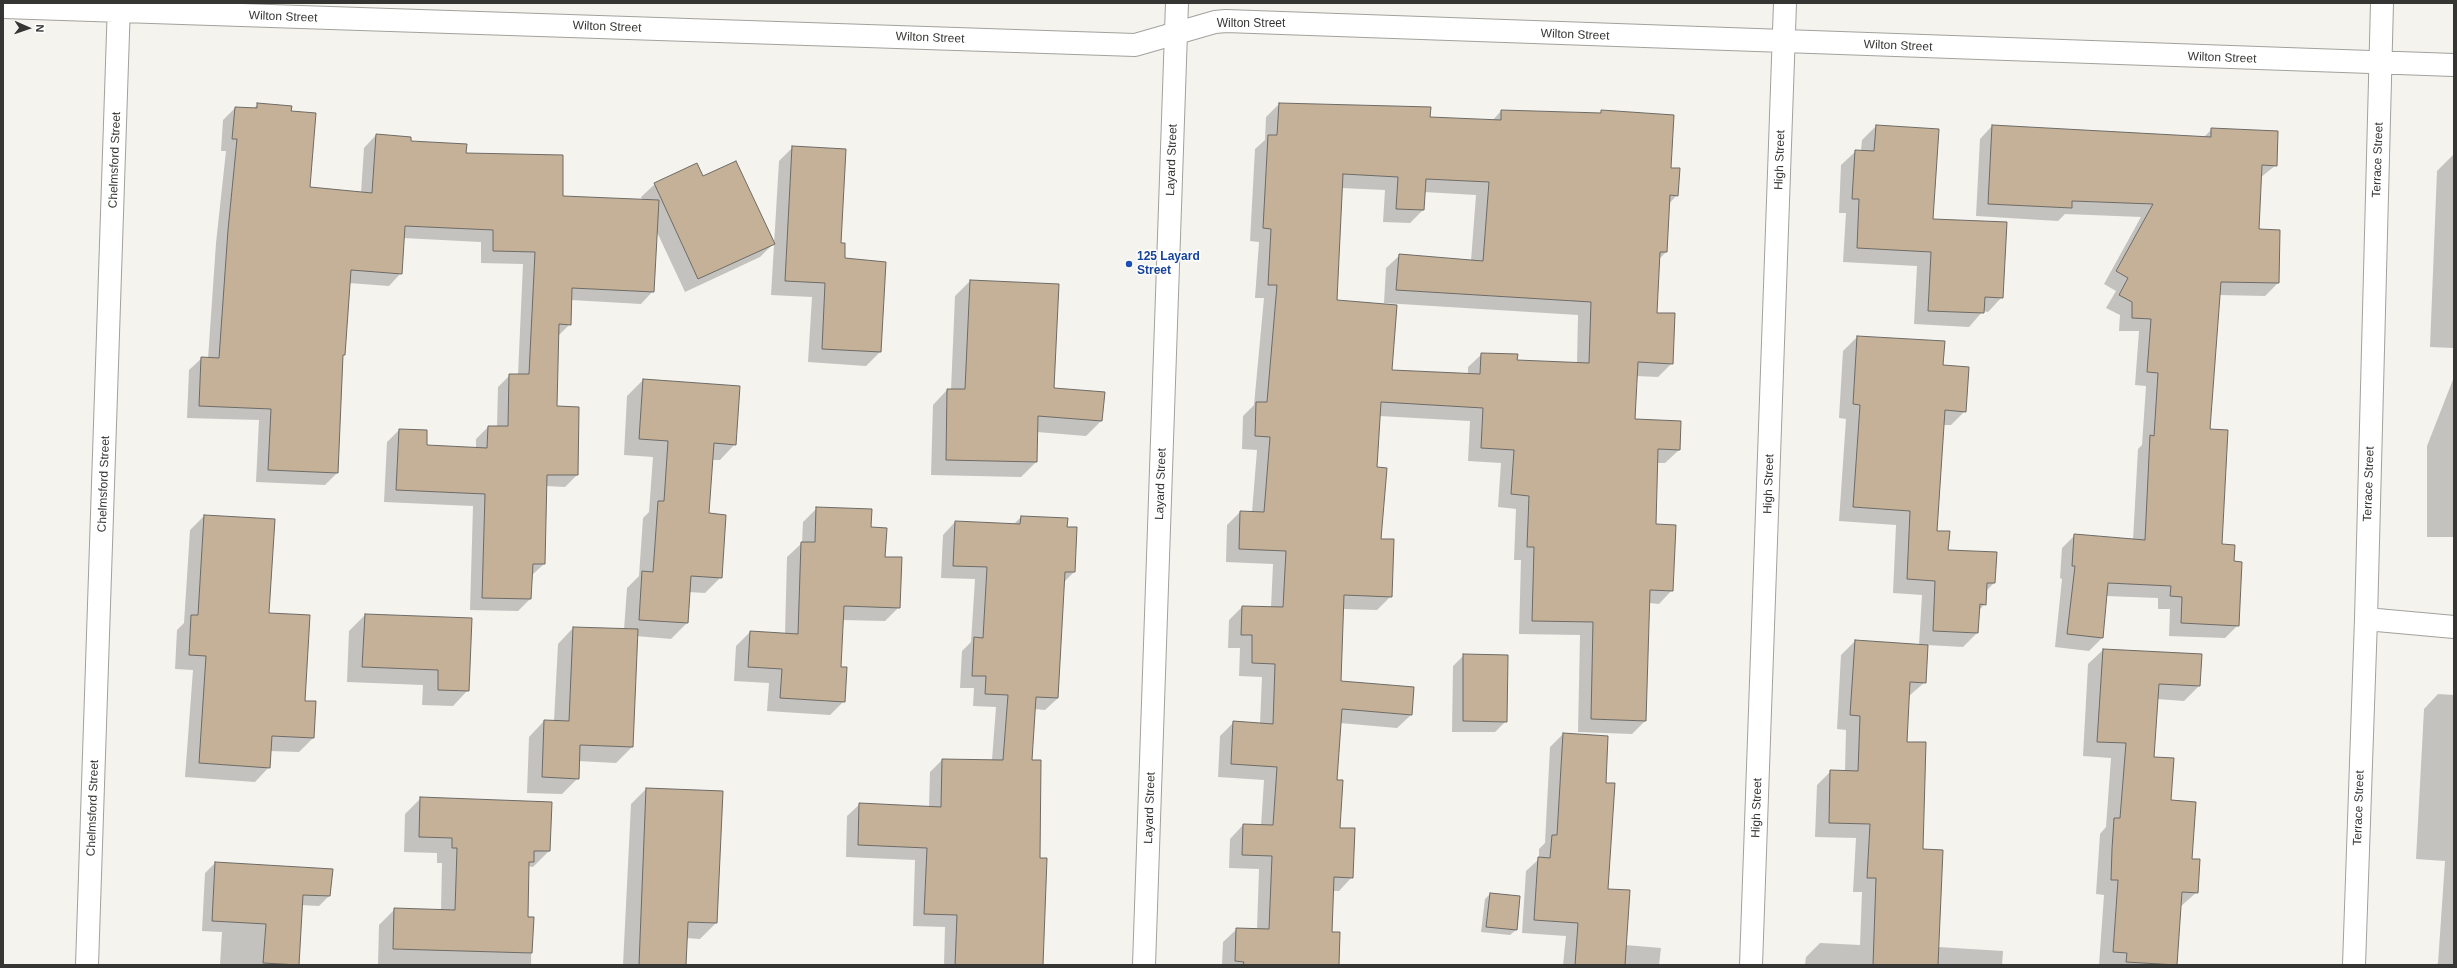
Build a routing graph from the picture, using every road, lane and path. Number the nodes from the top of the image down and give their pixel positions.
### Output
1 (1178, 3) edge
2 (1785, 3) edge
3 (2382, 3) edge
4 (3, 7) edge
5 (119, 7) edge
6 (1176, 33) junction
7 (1783, 41) junction
8 (2381, 63) junction
9 (2454, 66) edge
10 (2366, 619) junction
11 (2454, 627) edge
12 (87, 965) edge
13 (1144, 965) edge
14 (1751, 965) edge
15 (2354, 965) edge

1 - 6 street, Layard Street
2 - 7 street, High Street
3 - 8 street, Terrace Street
4 - 5 street, Wilton Street
5 - 6 street, Wilton Street
5 - 12 street, Chelmsford Street
6 - 7 street, Wilton Street
6 - 13 street, Layard Street
7 - 8 street, Wilton Street
7 - 14 street, High Street
8 - 9 street, Wilton Street
8 - 10 street, Terrace Street
10 - 11 street
10 - 15 street, Terrace Street

